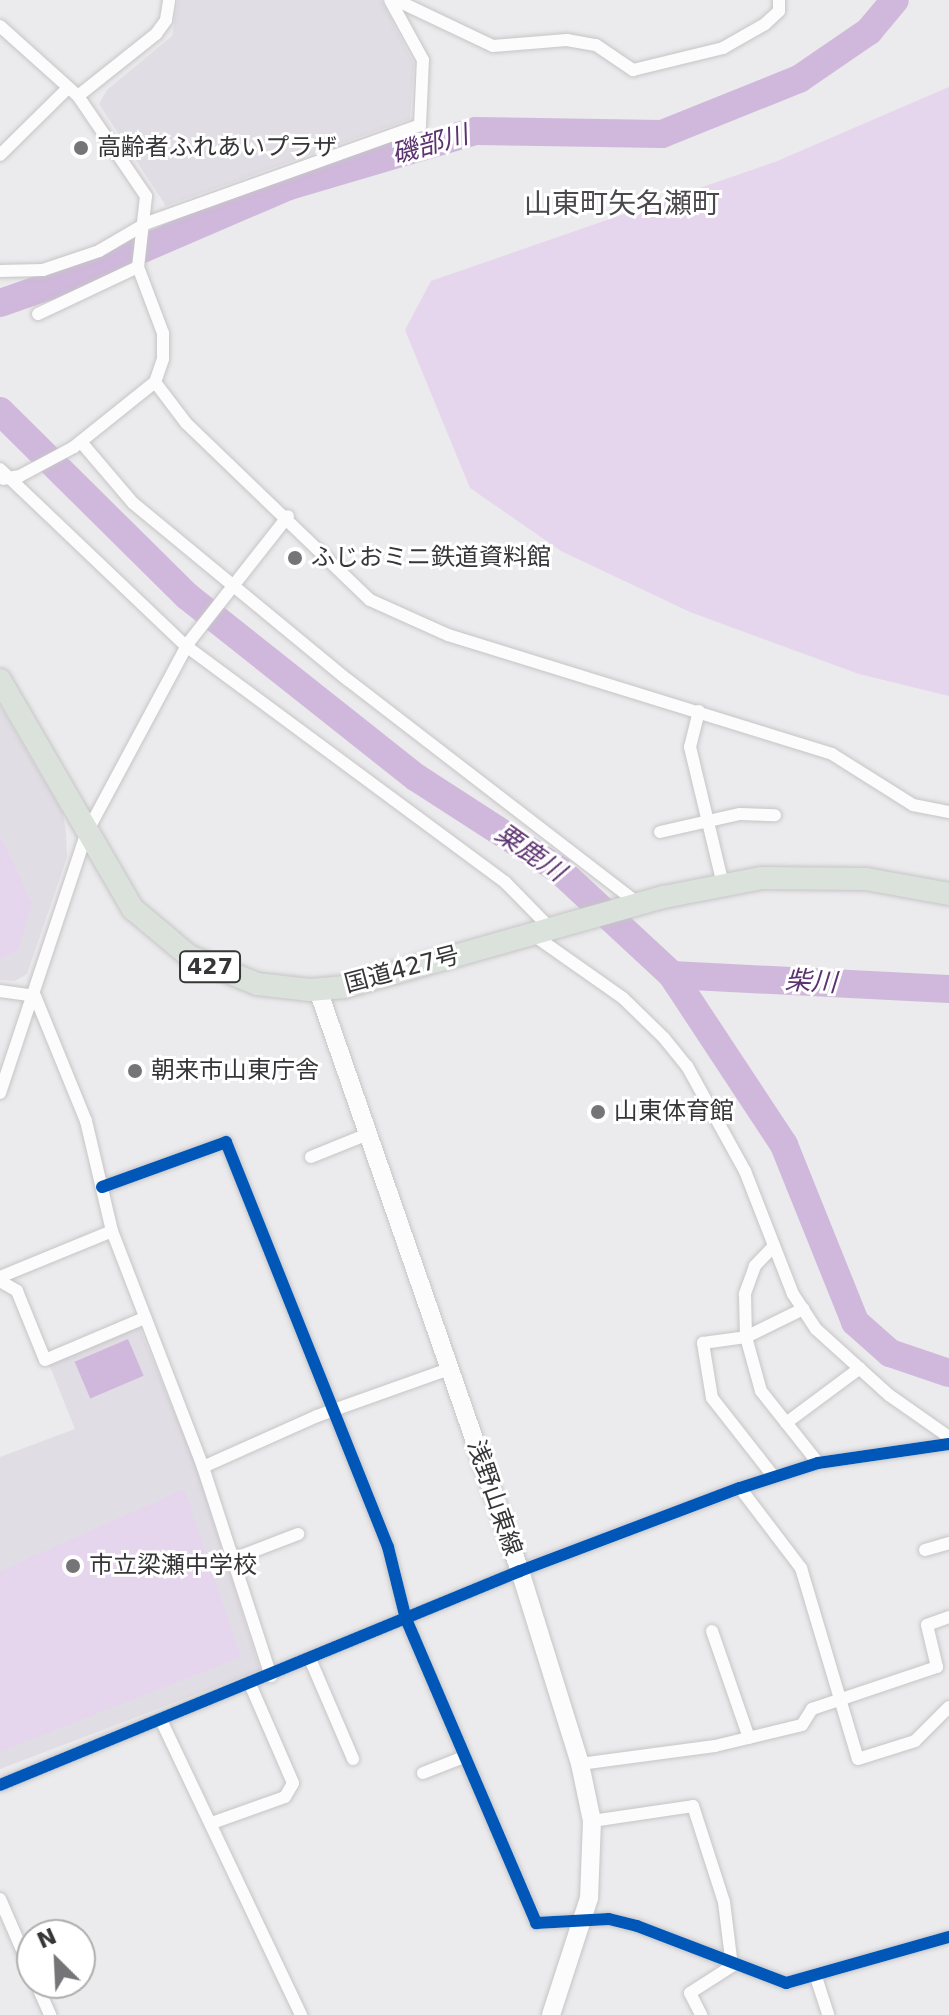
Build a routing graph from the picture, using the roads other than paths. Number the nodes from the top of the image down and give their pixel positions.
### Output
1 (169, 0) edge
2 (393, 0) edge
3 (779, 0) edge
4 (0, 26) edge
5 (73, 92) junction
6 (0, 155) edge
7 (147, 223) junction
8 (138, 267) junction
9 (0, 271) edge
10 (38, 314) dead end
11 (155, 382) junction
12 (78, 444) junction
13 (7, 476) edge
14 (288, 516) junction
15 (231, 586) junction
16 (187, 644) junction
17 (0, 680) edge
18 (699, 711) junction
19 (949, 812) edge
20 (775, 815) dead end
21 (708, 821) junction
22 (87, 832) junction
23 (660, 832) dead end
24 (723, 884) junction
25 (949, 894) edge
26 (636, 905) junction
27 (548, 930) junction
28 (318, 990) junction
29 (0, 991) edge
30 (35, 996) junction
31 (0, 1093) edge
32 (368, 1134) junction
33 (311, 1157) dead end
34 (102, 1187) junction
35 (112, 1231) junction
36 (774, 1246) junction
37 (0, 1279) edge
38 (803, 1309) junction
39 (142, 1319) junction
40 (746, 1337) junction
41 (860, 1368) junction
42 (449, 1369) junction
43 (331, 1411) junction
44 (786, 1423) junction
45 (949, 1437) edge
46 (949, 1444) edge
47 (818, 1463) junction
48 (203, 1467) junction
49 (774, 1477) junction
50 (740, 1488) junction
51 (298, 1534) dead end
52 (949, 1543) edge
53 (925, 1550) dead end
54 (233, 1559) junction
55 (520, 1571) junction
56 (949, 1617) edge
57 (406, 1619) junction
58 (712, 1631) dead end
59 (310, 1659) junction
60 (271, 1676) junction
61 (250, 1684) junction
62 (839, 1702) junction
63 (949, 1707) edge
64 (161, 1720) junction
65 (749, 1738) junction
66 (464, 1757) junction
67 (353, 1759) dead end
68 (580, 1764) junction
69 (423, 1773) dead end
70 (0, 1785) edge
71 (592, 1821) junction
72 (212, 1823) junction
73 (0, 1899) edge
74 (583, 1922) junction
75 (16, 1936) edge
76 (949, 1937) edge
77 (732, 1966) junction
78 (816, 1977) junction
79 (301, 2015) edge
80 (551, 2015) edge
81 (701, 2015) edge
82 (828, 2015) edge

1 - 5 street
2 - 3 street
2 - 7 street
4 - 5 street
5 - 6 street
5 - 7 street
7 - 8 street
7 - 9 street
8 - 10 street
8 - 11 street
11 - 12 street
11 - 14 street
12 - 13 street
12 - 15 street
13 - 16 street
14 - 15 street
14 - 18 street
15 - 16 street
15 - 26 street
16 - 22 street
16 - 27 street
17 - 22 highway, 国道427号 / 427
18 - 19 street
18 - 21 street
20 - 21 street
21 - 23 street
21 - 24 street
22 - 28 highway, 国道427号 / 427
22 - 30 street
24 - 25 highway, 国道427号 / 427
24 - 26 highway, 国道427号 / 427
26 - 27 highway, 国道427号 / 427
27 - 28 highway, 国道427号 / 427
27 - 36 street
28 - 32 main road, 浅野山東線
29 - 30 street
30 - 31 street
30 - 34 street
32 - 33 street
32 - 42 main road, 浅野山東線
34 - 35 street
34 - 43 street
35 - 37 street
35 - 39 street
36 - 38 street
36 - 40 street
37 - 39 street
38 - 40 street
38 - 41 street
39 - 48 street
40 - 44 street
40 - 49 street
41 - 44 street
41 - 45 street
42 - 43 street
42 - 55 main road, 浅野山東線
43 - 48 street
43 - 57 street
44 - 47 street
46 - 47 street
47 - 49 street
48 - 54 street
49 - 50 street
50 - 55 street
50 - 62 street
51 - 54 street
52 - 53 street
54 - 60 street
55 - 57 street
55 - 68 main road, 浅野山東線
56 - 62 street
57 - 59 street
57 - 66 street
58 - 65 street
59 - 60 street
59 - 67 street
60 - 61 street
61 - 64 street
61 - 72 street
62 - 63 street
62 - 65 street
64 - 70 street
64 - 72 street
65 - 68 street
66 - 69 street
66 - 74 street
68 - 71 main road, 浅野山東線
71 - 74 main road, 浅野山東線
71 - 77 street
72 - 79 street
73 - 75 street
74 - 77 street
74 - 80 main road, 浅野山東線
76 - 78 street
77 - 78 street
77 - 81 street
78 - 82 street

